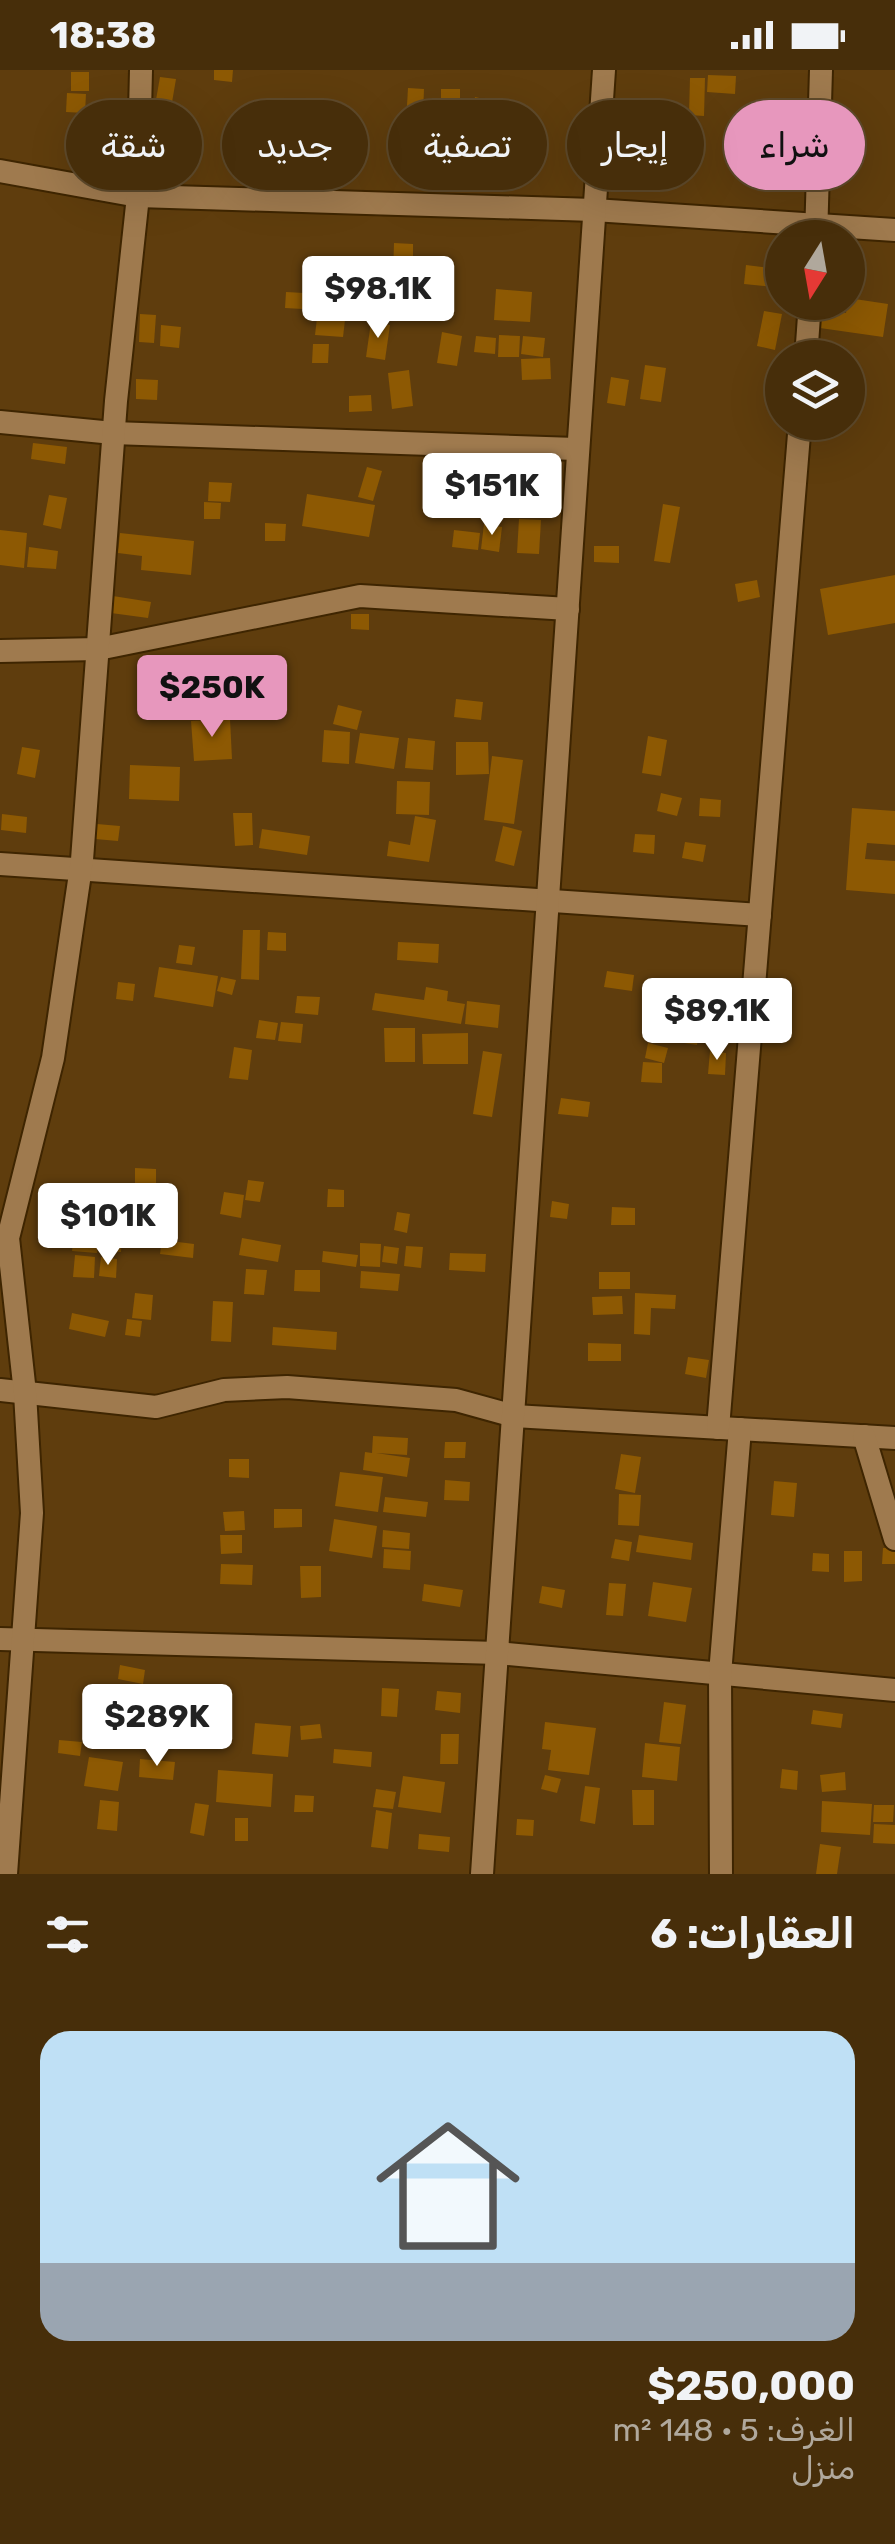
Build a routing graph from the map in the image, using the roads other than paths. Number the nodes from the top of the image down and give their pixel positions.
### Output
1 (141, 70) edge
2 (604, 70) edge
3 (821, 70) edge
4 (0, 172) edge
5 (138, 196) junction
6 (594, 210) junction
7 (816, 220) edge
8 (765, 226) edge
9 (865, 230) edge
10 (895, 230) edge
11 (0, 422) edge
12 (114, 433) junction
13 (799, 440) edge
14 (576, 449) junction
15 (568, 609) junction
16 (98, 649) junction
17 (0, 652) edge
18 (0, 864) edge
19 (80, 869) junction
20 (548, 901) junction
21 (760, 915) junction
22 (0, 1390) edge
23 (25, 1393) junction
24 (514, 1416) junction
25 (729, 1429) junction
26 (864, 1436) junction
27 (895, 1438) edge
28 (895, 1540) edge
29 (11, 1640) edge
30 (498, 1653) junction
31 (720, 1674) junction
32 (895, 1690) edge
33 (6, 1874) edge
34 (482, 1874) edge
35 (721, 1874) edge

1 - 5 street
2 - 6 street
3 - 7 street
4 - 5 street
5 - 6 street
5 - 12 street
6 - 8 street
6 - 14 street
9 - 10 street
11 - 12 street
12 - 14 street
12 - 16 street
13 - 21 street
14 - 15 street
15 - 16 street
15 - 20 street
16 - 17 street
16 - 19 street
18 - 19 street
19 - 20 street
19 - 23 street
20 - 21 street
20 - 24 street
21 - 25 street
22 - 23 street
23 - 24 street
23 - 29 street
24 - 25 street
24 - 30 street
25 - 26 street
25 - 31 street
26 - 27 street
26 - 28 street
29 - 30 street
29 - 33 street
30 - 31 street
30 - 34 street
31 - 32 street
31 - 35 street

